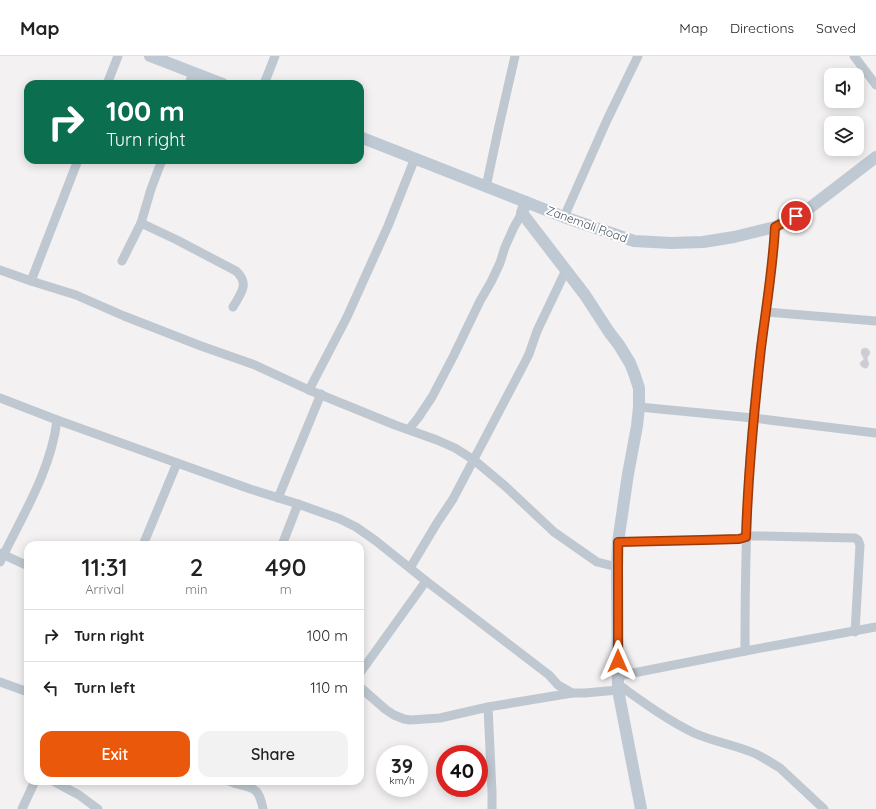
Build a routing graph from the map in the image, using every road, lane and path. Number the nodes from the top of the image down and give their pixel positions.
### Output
1 (118, 56) edge
2 (150, 56) edge
3 (275, 56) edge
4 (513, 56) edge
5 (638, 56) edge
6 (854, 56) edge
7 (191, 78) edge
8 (109, 80) edge
9 (202, 80) edge
10 (266, 80) edge
11 (876, 85) edge
12 (364, 139) edge
13 (876, 157) edge
14 (415, 158) junction
15 (76, 164) edge
16 (160, 164) edge
17 (486, 187) junction
18 (524, 208) junction
19 (564, 217) junction
20 (141, 223) junction
21 (775, 227) junction
22 (122, 261) dead end
23 (0, 270) edge
24 (566, 270) junction
25 (31, 281) junction
26 (233, 307) dead end
27 (766, 312) junction
28 (876, 321) edge
29 (309, 390) junction
30 (320, 394) junction
31 (0, 398) edge
32 (639, 407) junction
33 (753, 418) junction
34 (58, 420) junction
35 (409, 429) junction
36 (876, 433) edge
37 (474, 460) junction
38 (177, 462) junction
39 (278, 498) junction
40 (298, 504) junction
41 (746, 537) junction
42 (145, 541) edge
43 (284, 541) edge
44 (618, 542) junction
45 (1, 556) edge
46 (24, 565) edge
47 (410, 568) junction
48 (617, 568) junction
49 (426, 581) junction
50 (876, 628) edge
51 (855, 632) junction
52 (745, 651) junction
53 (364, 667) edge
54 (0, 682) edge
55 (618, 684) junction
56 (364, 690) edge
57 (24, 691) edge
58 (572, 693) junction
59 (488, 707) junction
60 (33, 785) edge
61 (60, 785) edge
62 (243, 785) edge
63 (22, 809) edge
64 (98, 809) edge
65 (263, 809) edge
66 (492, 809) edge
67 (641, 809) edge
68 (824, 809) edge

1 - 8 street
2 - 7 street
3 - 10 street
4 - 17 street
5 - 19 street
6 - 11 street
7 - 9 street
12 - 14 street, Zanemali Road
13 - 21 street, Zanemali Road
14 - 17 street, Zanemali Road
14 - 29 street
15 - 25 street
16 - 20 street
17 - 18 street, Zanemali Road
18 - 19 street, Zanemali Road
18 - 24 street
18 - 35 street
19 - 21 street, Zanemali Road
20 - 22 street
20 - 26 street
21 - 27 street
23 - 25 street
24 - 32 street
24 - 37 street
25 - 29 street
27 - 28 street
27 - 33 street
29 - 30 street
30 - 35 street
30 - 39 street
31 - 34 street
32 - 33 street
32 - 44 street
33 - 36 street
33 - 41 street
34 - 38 street
34 - 45 street
35 - 37 street
37 - 47 street
37 - 48 street
38 - 39 street
38 - 42 street
39 - 40 street
40 - 43 street
40 - 47 street
41 - 44 street
41 - 51 street
41 - 52 street
44 - 48 street
45 - 46 street
47 - 49 street
48 - 55 street
49 - 53 street
49 - 58 street
50 - 51 street
51 - 52 street
52 - 55 street
54 - 57 street
55 - 58 street
55 - 67 street
55 - 68 street
56 - 59 street
58 - 59 street
59 - 66 street
60 - 63 street
61 - 64 street
62 - 65 street

